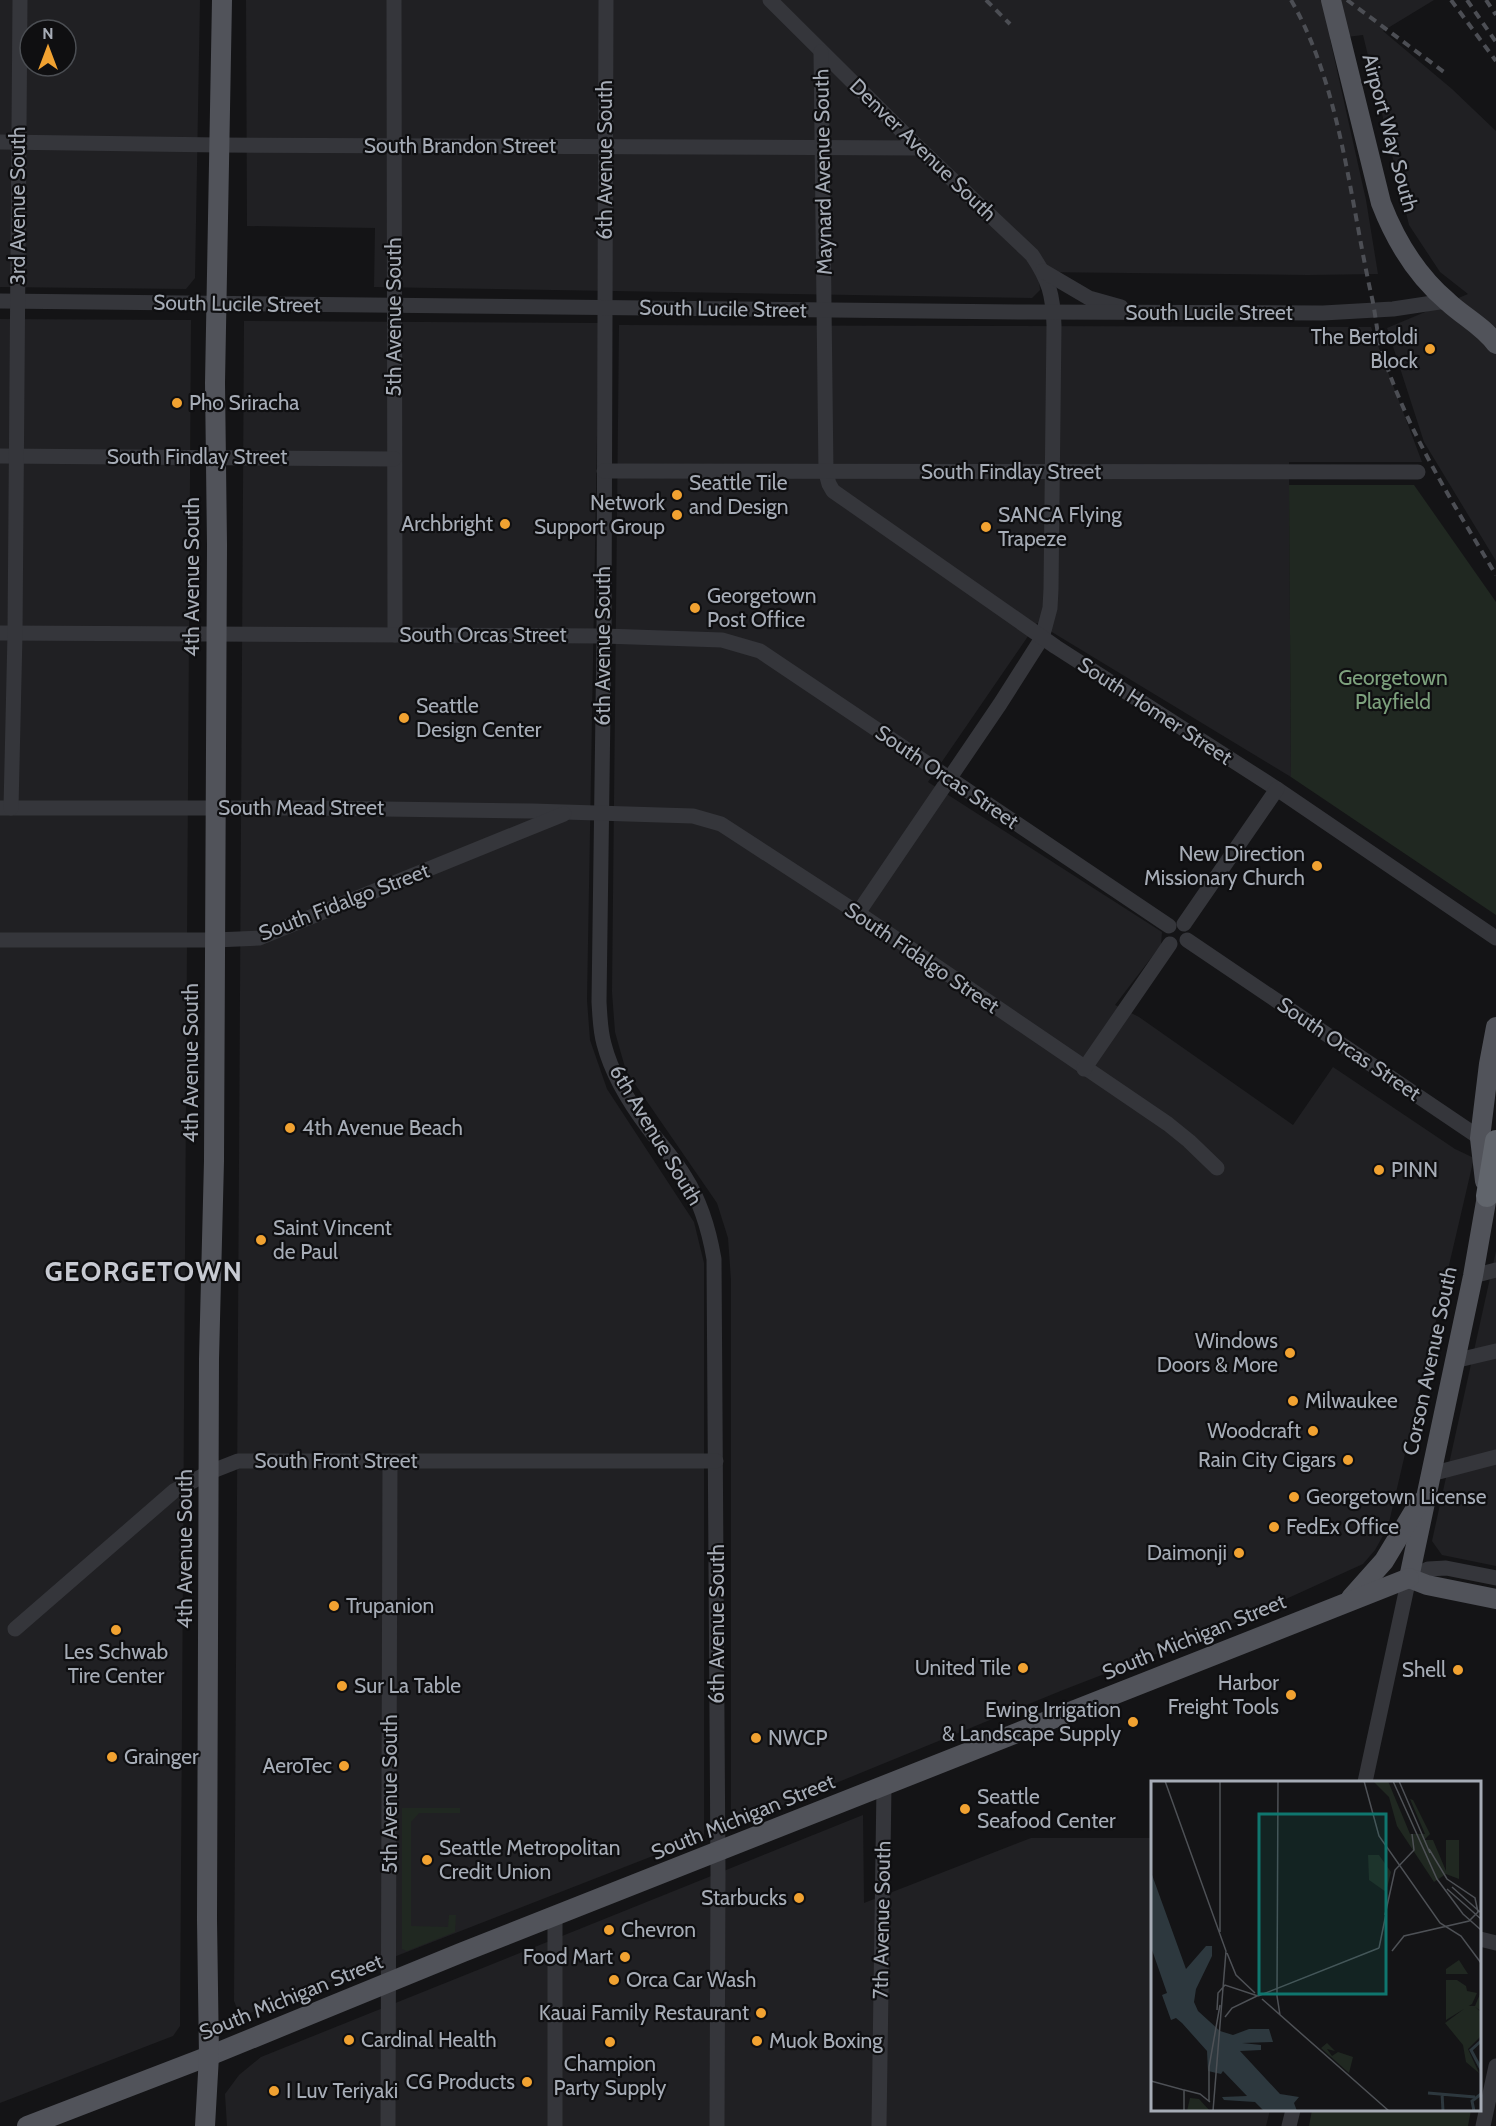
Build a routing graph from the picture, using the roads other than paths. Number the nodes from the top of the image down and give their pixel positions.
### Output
1 (20, 0) edge
2 (222, 0) edge
3 (394, 0) edge
4 (606, 0) edge
5 (770, 0) edge
6 (1331, 0) edge
7 (821, 52) junction
8 (0, 142) edge
9 (18, 142) junction
10 (220, 145) junction
11 (394, 145) junction
12 (605, 147) junction
13 (822, 148) junction
14 (919, 148) junction
15 (1043, 271) junction
16 (1446, 301) junction
17 (0, 302) edge
18 (18, 302) junction
19 (217, 304) junction
20 (395, 306) junction
21 (605, 307) junction
22 (824, 310) junction
23 (1053, 312) junction
24 (1153, 313) junction
25 (1496, 344) edge
26 (8, 456) edge
27 (215, 457) junction
28 (394, 459) junction
29 (604, 471) junction
30 (1053, 472) junction
31 (1418, 472) dead end
32 (826, 473) junction
33 (7, 633) edge
34 (216, 633) junction
35 (395, 635) junction
36 (604, 636) junction
37 (1042, 638) junction
38 (949, 779) junction
39 (1277, 789) junction
40 (5, 808) edge
41 (216, 808) junction
42 (570, 811) junction
43 (601, 813) junction
44 (858, 913) junction
45 (1176, 925) junction
46 (1496, 938) edge
47 (0, 940) edge
48 (215, 940) junction
49 (1187, 940) junction
50 (1170, 944) junction
51 (1496, 1027) edge
52 (1084, 1069) junction
53 (1488, 1139) edge
54 (1217, 1168) dead end
55 (1496, 1174) edge
56 (1487, 1196) junction
57 (1496, 1270) edge
58 (1473, 1276) junction
59 (1496, 1351) edge
60 (1454, 1361) junction
61 (1496, 1457) edge
62 (716, 1461) junction
63 (390, 1462) junction
64 (210, 1472) junction
65 (1430, 1481) junction
66 (1409, 1578) junction
67 (1496, 1578) edge
68 (1496, 1599) edge
69 (1347, 1603) junction
70 (15, 1629) dead end
71 (1365, 1781) edge
72 (884, 1786) junction
73 (717, 1852) junction
74 (555, 1917) junction
75 (1481, 1939) edge
76 (1496, 1943) edge
77 (388, 1984) junction
78 (209, 2056) junction
79 (1496, 2066) edge
80 (1293, 2111) edge
81 (27, 2126) edge
82 (205, 2126) edge
83 (388, 2126) edge
84 (555, 2126) edge
85 (717, 2126) edge
86 (879, 2126) edge
87 (1289, 2126) edge
88 (1483, 2126) edge

1 - 9 street, 3rd Avenue South
2 - 10 main road, 4th Avenue South
3 - 11 street, 5th Avenue South
4 - 12 street, 6th Avenue South
5 - 7 street, Denver Avenue South
6 - 16 main road, Airport Way South
7 - 13 street, Maynard Avenue South
7 - 14 street, Denver Avenue South
8 - 9 street, South Brandon Street
9 - 10 street, South Brandon Street
9 - 18 street, 3rd Avenue South
10 - 11 street, South Brandon Street
10 - 19 main road, 4th Avenue South
11 - 12 street, South Brandon Street
11 - 20 street, 5th Avenue South
12 - 13 street, South Brandon Street
12 - 21 street, 6th Avenue South
13 - 14 street, South Brandon Street
13 - 22 street, Maynard Avenue South
14 - 15 street, Denver Avenue South
15 - 23 street, Denver Avenue South
15 - 24 street
16 - 24 street, South Lucile Street
16 - 25 main road, Airport Way South
17 - 18 street, South Lucile Street
18 - 19 street, South Lucile Street
18 - 26 street, 3rd Avenue South
19 - 20 street, South Lucile Street
19 - 27 main road, 4th Avenue South
20 - 21 street, South Lucile Street
20 - 28 street, 5th Avenue South
21 - 22 street, South Lucile Street
21 - 29 street, 6th Avenue South
22 - 23 street, South Lucile Street
22 - 32 street, Maynard Avenue South
23 - 24 street, South Lucile Street
23 - 30 street
26 - 27 street, South Findlay Street
26 - 33 street, 3rd Avenue South
27 - 28 street, South Findlay Street
27 - 34 main road, 4th Avenue South
28 - 35 street, 5th Avenue South
29 - 32 street, South Findlay Street
29 - 36 street, 6th Avenue South
30 - 31 street, South Findlay Street
30 - 32 street, South Findlay Street
30 - 37 street
32 - 37 street, South Homer Street
33 - 34 street, South Orcas Street
33 - 40 street, 3rd Avenue South
34 - 35 street, South Orcas Street
34 - 41 main road, 4th Avenue South
35 - 36 street, South Orcas Street
36 - 38 street, South Orcas Street
36 - 43 street, 6th Avenue South
37 - 38 street
37 - 39 street, South Homer Street
38 - 44 street
38 - 45 street, South Orcas Street
39 - 45 street
39 - 46 street, South Homer Street
40 - 41 street, South Mead Street
41 - 42 street, South Mead Street
41 - 48 main road, 4th Avenue South
42 - 43 street, South Mead Street
42 - 48 street, South Fidalgo Street
43 - 44 street, South Fidalgo Street
43 - 62 street, 6th Avenue South
44 - 52 street, South Fidalgo Street
45 - 49 street
45 - 50 street
47 - 48 street, South Fidalgo Street
48 - 64 main road, 4th Avenue South
49 - 50 street
49 - 53 street, South Orcas Street
50 - 52 street
51 - 53 main road
52 - 54 street, South Fidalgo Street
53 - 56 highway
55 - 56 main road, Corson Avenue South
56 - 58 main road, Corson Avenue South
57 - 58 street
58 - 60 main road, Corson Avenue South
59 - 60 street
60 - 65 main road, Corson Avenue South
61 - 65 street
62 - 63 street, South Front Street
62 - 73 street, 6th Avenue South
63 - 64 street, South Front Street
63 - 77 street, 5th Avenue South
64 - 70 street, South Front Street
64 - 78 main road, 4th Avenue South
65 - 66 main road, Corson Avenue South
65 - 69 main road
66 - 67 street
66 - 68 main road
66 - 69 main road, South Michigan Street
66 - 71 street, Corson Avenue South
69 - 72 main road, South Michigan Street
72 - 73 main road, South Michigan Street
72 - 86 street, 7th Avenue South
73 - 74 main road, South Michigan Street
73 - 85 street, 6th Avenue South
74 - 77 main road, South Michigan Street
74 - 84 street
75 - 76 street
77 - 78 main road, South Michigan Street
77 - 83 street, 5th Avenue South
78 - 81 main road, South Michigan Street
78 - 82 main road, 4th Avenue South
79 - 88 street
80 - 87 street

